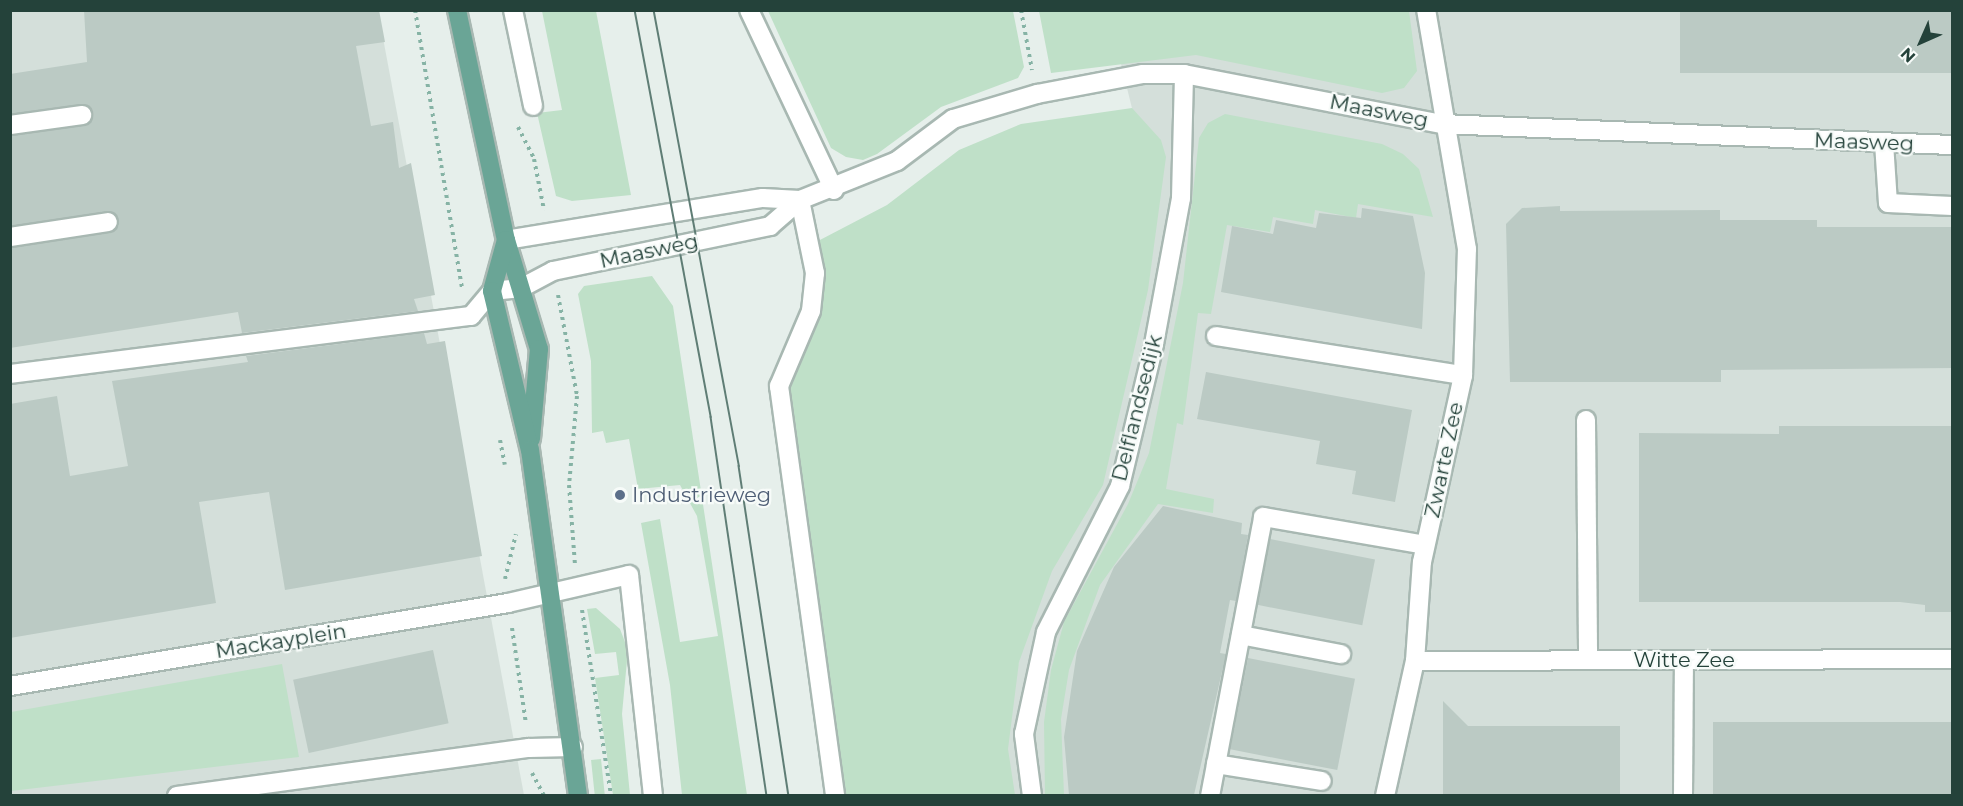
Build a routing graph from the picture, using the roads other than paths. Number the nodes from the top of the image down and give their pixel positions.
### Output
1 (457, 10) edge
2 (513, 10) edge
3 (749, 10) edge
4 (1426, 10) edge
5 (1184, 74) junction
6 (533, 106) dead end
7 (82, 116) dead end
8 (1442, 124) junction
9 (10, 125) edge
10 (1884, 143) junction
11 (1953, 145) edge
12 (834, 190) junction
13 (800, 200) junction
14 (1953, 206) edge
15 (108, 222) dead end
16 (10, 237) edge
17 (506, 240) junction
18 (521, 288) junction
19 (492, 291) junction
20 (1216, 336) dead end
21 (10, 374) edge
22 (1463, 375) junction
23 (1586, 420) dead end
24 (530, 450) junction
25 (1425, 545) junction
26 (551, 592) junction
27 (1241, 635) junction
28 (1341, 654) dead end
29 (1953, 659) edge
30 (1588, 660) junction
31 (1684, 660) junction
32 (1415, 661) junction
33 (10, 686) edge
34 (573, 747) junction
35 (1216, 764) junction
36 (1322, 781) dead end
37 (177, 795) edge
38 (579, 795) edge
39 (653, 795) edge
40 (835, 795) edge
41 (1032, 795) edge
42 (1210, 795) edge
43 (1385, 795) edge
44 (1683, 795) edge

1 - 17 main road
2 - 6 street
3 - 12 street
4 - 8 street, Zwarte Zee
5 - 8 street, Maasweg
5 - 12 street, Maasweg
5 - 41 street, Delflandsedijk
7 - 9 street
8 - 10 street, Maasweg
8 - 22 street, Zwarte Zee
10 - 11 street, Maasweg
10 - 14 street
12 - 13 street, Maasweg
13 - 17 street, Maasweg
13 - 18 street, Maasweg
13 - 40 street
15 - 16 street
17 - 18 main road
17 - 19 main road
18 - 19 street, Maasweg
18 - 24 main road
19 - 21 street
19 - 24 main road
20 - 22 street
22 - 25 street, Zwarte Zee
23 - 30 street
24 - 26 main road
25 - 27 street
25 - 32 street, Zwarte Zee
26 - 33 street, Mackayplein
26 - 34 main road
26 - 39 street, Mackayplein
27 - 28 street
27 - 35 street
29 - 31 street, Witte Zee
30 - 31 street, Witte Zee
30 - 32 street, Witte Zee
31 - 44 street
32 - 43 street, Zwarte Zee
34 - 37 street
34 - 38 main road
35 - 36 street
35 - 42 street

